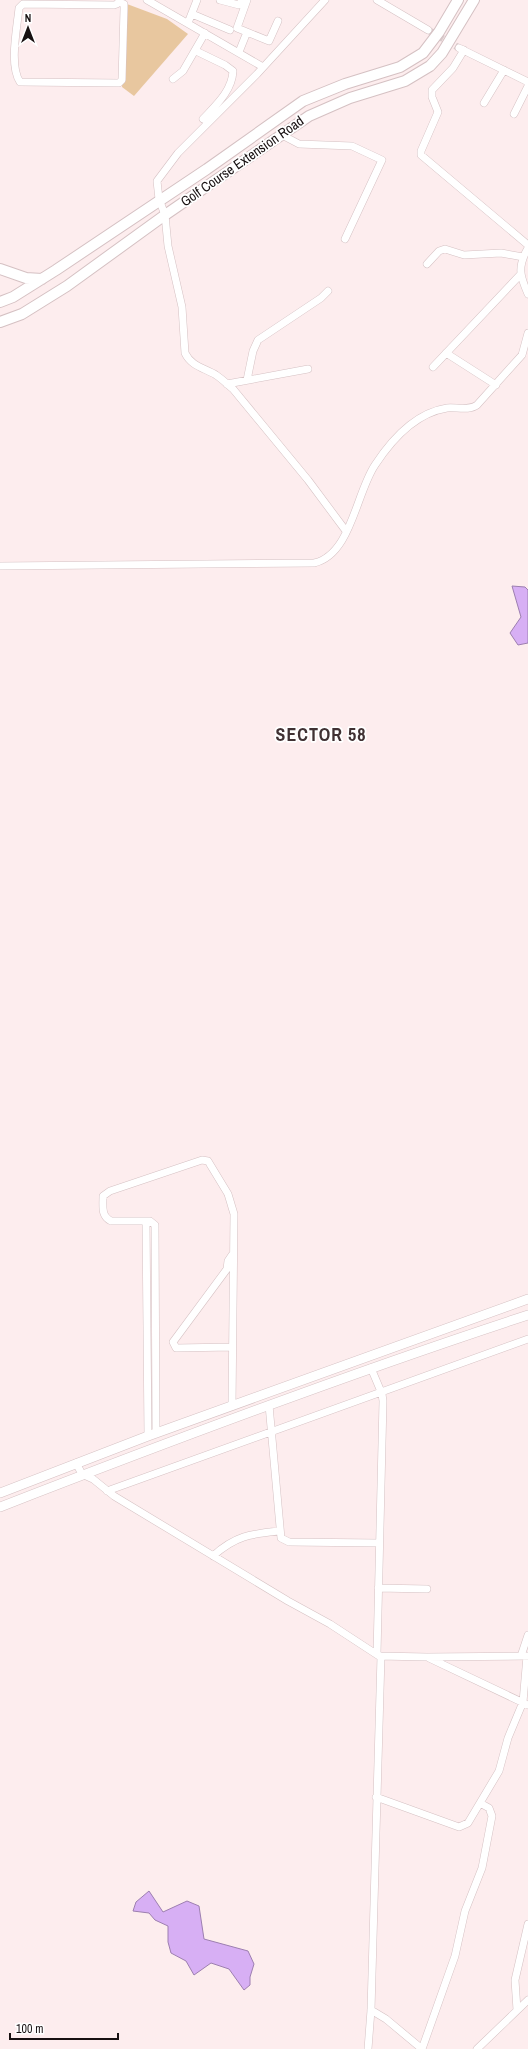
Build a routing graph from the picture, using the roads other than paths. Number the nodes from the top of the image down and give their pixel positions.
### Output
1 (147, 0) edge
2 (197, 0) edge
3 (220, 0) edge
4 (242, 0) edge
5 (247, 0) edge
6 (325, 0) edge
7 (377, 0) edge
8 (458, 0) edge
9 (474, 0) edge
10 (120, 1) edge
11 (192, 14) junction
12 (278, 20) dead end
13 (188, 23) junction
14 (230, 30) dead end
15 (428, 30) tunnel mouth
16 (247, 32) junction
17 (205, 33) junction
18 (196, 51) junction
19 (239, 52) junction
20 (263, 67) junction
21 (504, 70) junction
22 (173, 79) dead end
23 (528, 82) edge
24 (528, 86) edge
25 (484, 103) dead end
26 (514, 114) dead end
27 (203, 119) dead end
28 (280, 134) junction
29 (159, 199) junction
30 (165, 215) junction
31 (345, 239) dead end
32 (528, 245) edge
33 (528, 248) edge
34 (523, 257) junction
35 (427, 264) dead end
36 (0, 269) edge
37 (520, 275) junction
38 (42, 279) junction
39 (328, 290) dead end
40 (528, 294) edge
41 (0, 302) edge
42 (0, 322) edge
43 (528, 333) edge
44 (446, 353) junction
45 (433, 367) dead end
46 (308, 369) dead end
47 (247, 380) junction
48 (227, 384) junction
49 (496, 385) junction
50 (346, 531) junction
51 (0, 566) edge
52 (146, 1221) junction
53 (233, 1255) junction
54 (147, 1268) junction
55 (155, 1268) junction
56 (528, 1299) edge
57 (151, 1304) junction
58 (528, 1315) edge
59 (528, 1339) edge
60 (232, 1347) junction
61 (371, 1368) junction
62 (381, 1391) junction
63 (269, 1405) junction
64 (232, 1406) junction
65 (270, 1430) junction
66 (152, 1434) junction
67 (76, 1463) junction
68 (82, 1474) junction
69 (107, 1491) junction
70 (0, 1493) edge
71 (0, 1507) edge
72 (279, 1531) junction
73 (378, 1543) junction
74 (213, 1556) junction
75 (378, 1588) junction
76 (427, 1589) dead end
77 (528, 1635) edge
78 (379, 1655) junction
79 (525, 1656) edge
80 (427, 1657) junction
81 (525, 1704) edge
82 (376, 1797) junction
83 (480, 1803) junction
84 (528, 1924) edge
85 (528, 2000) edge
86 (372, 2010) junction
87 (517, 2010) junction
88 (368, 2049) edge
89 (422, 2049) edge
90 (477, 2049) edge

1 - 13 street
2 - 11 street
3 - 4 street
5 - 16 street
6 - 20 street
7 - 15 street
8 - 29 main road, Golf Course Extension Road
9 - 28 main road, Golf Course Extension Road
10 - 10 street
11 - 13 street
11 - 14 street
12 - 16 street
13 - 17 street
16 - 19 street
17 - 18 street
17 - 19 street
18 - 22 street
18 - 27 street
19 - 20 street
20 - 29 street
21 - 23 street
21 - 25 street
21 - 32 street
24 - 26 street
28 - 30 main road, Golf Course Extension Road
28 - 31 street
29 - 30 street
29 - 38 main road, Golf Course Extension Road
30 - 42 main road, Golf Course Extension Road
30 - 48 street
33 - 34 street
34 - 35 street
34 - 37 street
36 - 38 main road
37 - 40 street
37 - 44 street
38 - 41 main road, Golf Course Extension Road
39 - 47 street
43 - 49 street
44 - 45 street
44 - 49 street
46 - 47 street
47 - 48 street
48 - 50 street
49 - 50 street
50 - 51 street
52 - 53 street
52 - 54 street
52 - 55 street
53 - 60 street
53 - 60 street
54 - 55 street
54 - 57 street
55 - 57 street
56 - 64 street
57 - 66 street
58 - 61 street
59 - 62 street
60 - 64 street
61 - 62 street
61 - 63 street
62 - 65 street
62 - 73 street
63 - 65 street
63 - 68 street
64 - 66 street
65 - 69 street
65 - 72 street
66 - 67 street
67 - 68 street
67 - 70 street
68 - 69 street
68 - 71 street
69 - 74 street
72 - 73 street
72 - 74 street
73 - 75 street
74 - 78 street
75 - 76 street
75 - 78 street
77 - 79 street
78 - 80 street
78 - 82 street
79 - 80 street
79 - 81 street
80 - 81 street
81 - 83 street
82 - 83 street
82 - 86 street
83 - 89 street
84 - 87 street
85 - 87 street
86 - 88 street
86 - 89 street
87 - 90 street

